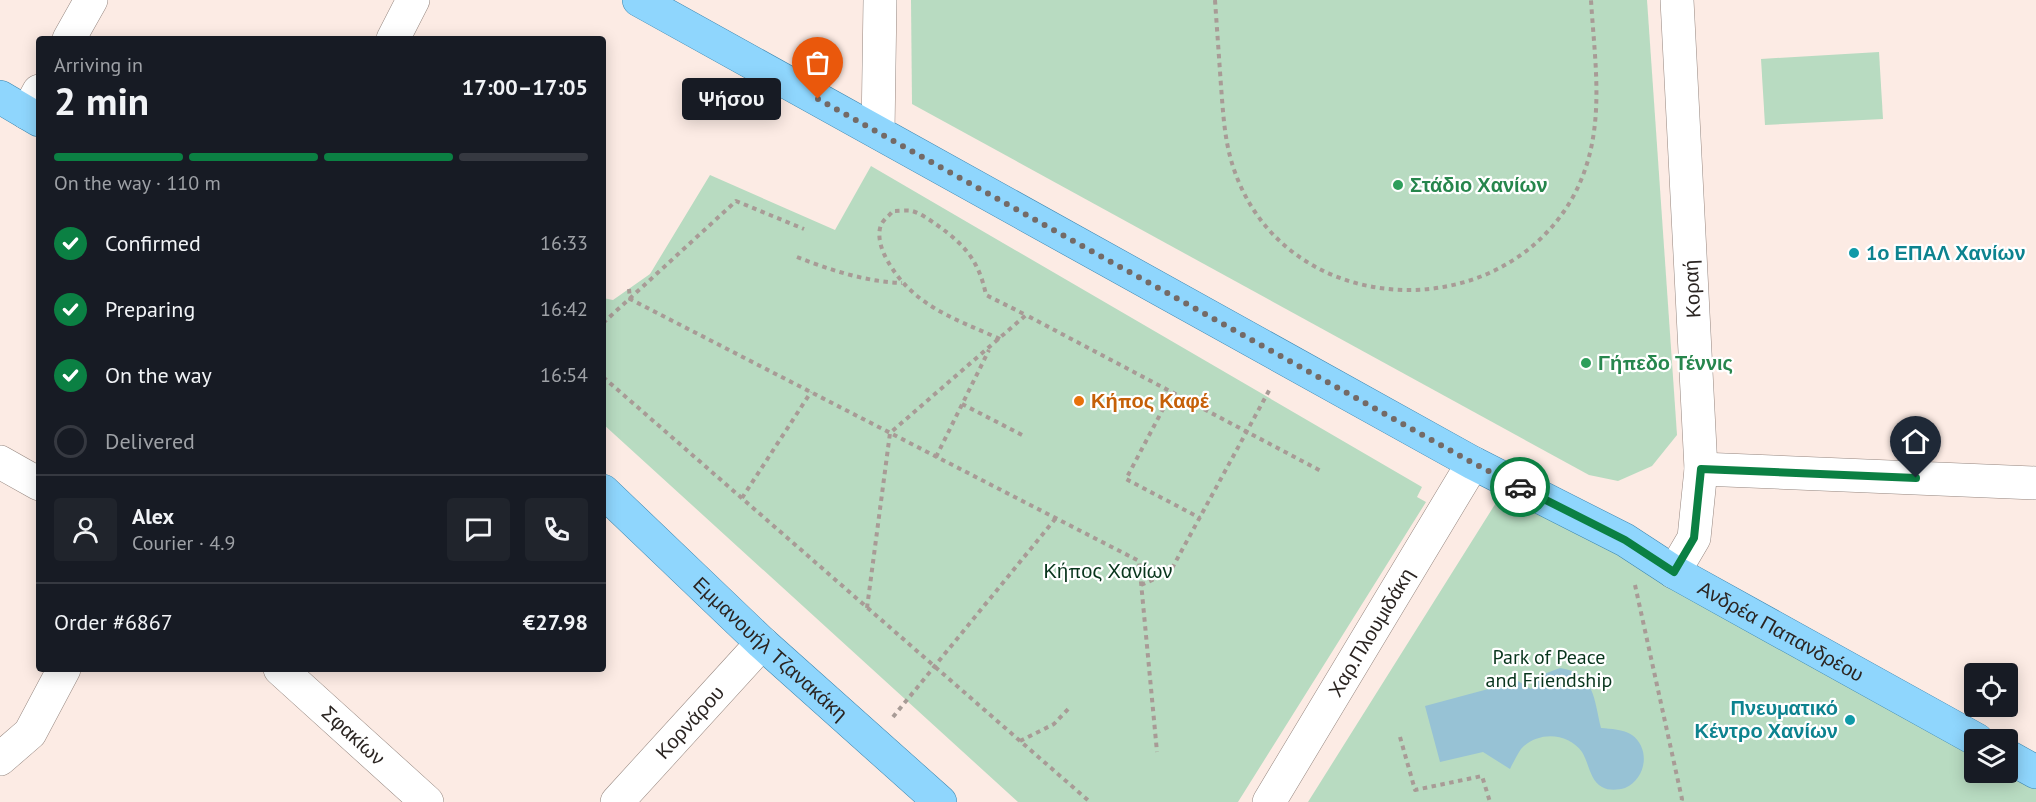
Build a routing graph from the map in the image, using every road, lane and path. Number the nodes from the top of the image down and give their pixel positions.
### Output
1 (91, 0) edge
2 (413, 0) edge
3 (639, 0) edge
4 (880, 0) edge
5 (1215, 0) edge
6 (1591, 0) edge
7 (1677, 0) edge
8 (71, 36) edge
9 (395, 36) edge
10 (878, 132) junction
11 (804, 229) dead end
12 (797, 257) dead end
13 (902, 283) junction
14 (629, 289) dead end
15 (630, 299) junction
16 (1026, 315) junction
17 (606, 320) edge
18 (1000, 339) junction
19 (991, 347) junction
20 (606, 380) edge
21 (811, 392) junction
22 (1172, 392) junction
23 (962, 404) junction
24 (1260, 409) dead end
25 (1247, 432) junction
26 (890, 433) junction
27 (1026, 437) dead end
28 (936, 457) junction
29 (0, 462) edge
30 (1473, 463) junction
31 (1701, 469) junction
32 (1320, 471) dead end
33 (36, 482) edge
34 (2036, 483) edge
35 (606, 494) edge
36 (742, 498) junction
37 (1056, 518) junction
38 (1200, 518) junction
39 (1625, 540) junction
40 (1674, 572) junction
41 (1141, 585) junction
42 (867, 608) junction
43 (762, 643) junction
44 (935, 667) junction
45 (62, 672) edge
46 (283, 672) edge
47 (1071, 706) dead end
48 (1964, 733) edge
49 (1400, 737) dead end
50 (873, 741) junction
51 (1020, 741) junction
52 (1156, 752) dead end
53 (0, 759) edge
54 (2018, 762) edge
55 (2036, 772) edge
56 (427, 802) edge
57 (617, 802) edge
58 (940, 802) edge
59 (1090, 802) edge
60 (1269, 802) edge
61 (1490, 802) edge
62 (1681, 802) edge

1 - 8 street
2 - 9 street
3 - 10 main road, Ανδρέα Παπανδρέου
4 - 10 street
5 - 6 path
7 - 31 street, Κοραή
10 - 30 main road, Ανδρέα Παπανδρέου
11 - 15 path
12 - 13 path
13 - 16 path
13 - 18 path
14 - 15 path
15 - 17 path
15 - 21 path
16 - 18 path
16 - 22 path
18 - 19 path
19 - 23 path
19 - 26 path
20 - 36 path
21 - 26 path
21 - 36 path
22 - 25 path
22 - 38 path
23 - 27 path
23 - 28 path
24 - 25 path
25 - 32 path
25 - 38 path
26 - 28 path
26 - 42 path
28 - 37 path
29 - 33 street
30 - 39 main road, Ανδρέα Παπανδρέου
30 - 60 street, Χαρ.Πλουμιδάκη
31 - 34 street
31 - 40 street, Κοραή
35 - 43 main road, Εμμανουήλ Τζανακάκη
36 - 42 path
37 - 41 path
37 - 44 path
38 - 41 path
39 - 40 main road, Ανδρέα Παπανδρέου
39 - 62 path
40 - 48 main road, Ανδρέα Παπανδρέου
41 - 52 path
42 - 44 path
43 - 50 main road, Εμμανουήλ Τζανακάκη
43 - 57 street, Κορνάρου
44 - 50 path
44 - 51 path
45 - 53 street
46 - 56 street, Σφακίων
47 - 51 path
49 - 61 path
50 - 58 main road, Εμμανουήλ Τζανακάκη
51 - 59 path
54 - 55 main road

